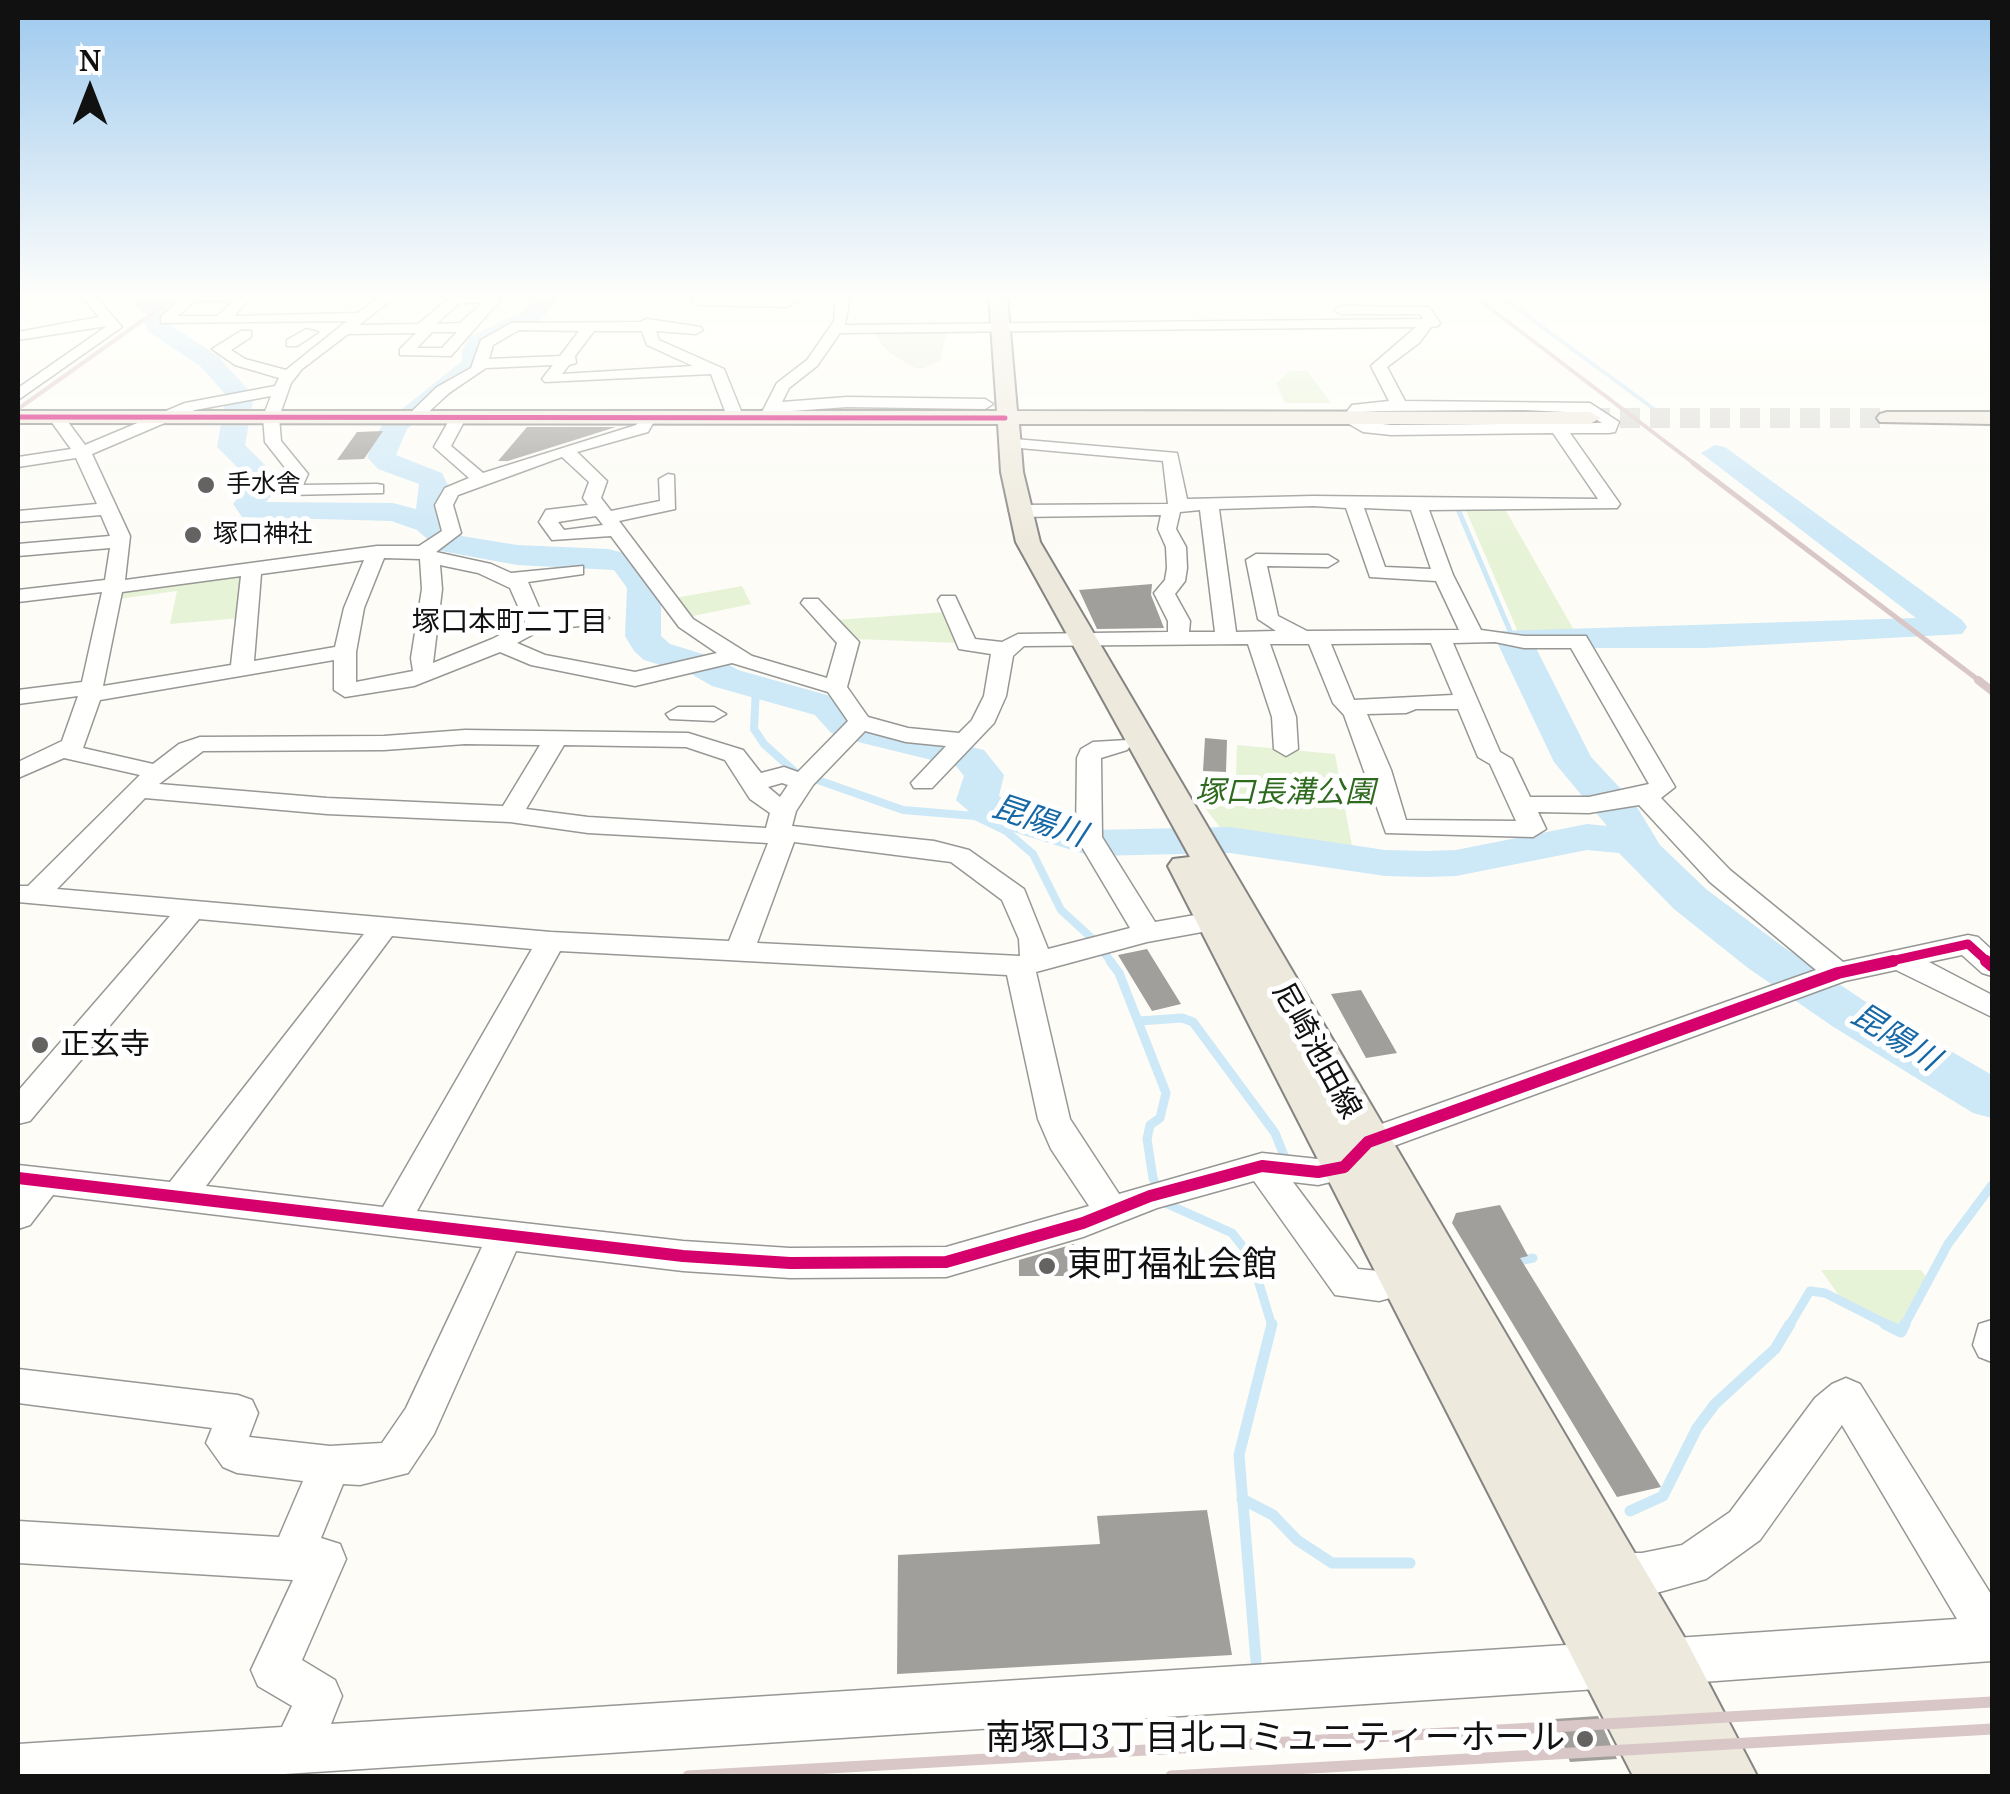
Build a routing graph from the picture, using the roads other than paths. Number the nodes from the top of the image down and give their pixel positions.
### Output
1 (277, 380) edge
2 (286, 380) edge
3 (720, 380) edge
4 (790, 380) edge
5 (994, 380) edge
6 (1387, 380) edge
7 (462, 381) joint
8 (499, 381) dead end
9 (284, 383) junction
10 (1399, 406) junction
11 (239, 407) junction
12 (769, 413) junction
13 (18, 417) edge
14 (56, 417) junction
15 (164, 417) junction
16 (272, 417) junction
17 (406, 418) junction
18 (458, 418) junction
19 (648, 418) junction
20 (730, 418) junction
21 (1350, 418) junction
22 (1590, 418) tunnel mouth
23 (1888, 418) tunnel mouth
24 (1992, 418) edge
25 (997, 421) junction
26 (1559, 430) junction
27 (566, 451) junction
28 (82, 452) junction
29 (18, 462) edge
30 (366, 470) dead end
31 (297, 472) junction
32 (480, 479) junction
33 (668, 479) dead end
34 (377, 488) dead end
35 (1353, 502) junction
36 (1418, 505) junction
37 (1208, 506) junction
38 (1175, 507) junction
39 (108, 509) junction
40 (1018, 511) junction
41 (18, 517) edge
42 (606, 519) junction
43 (434, 547) junction
44 (120, 549) junction
45 (18, 550) edge
46 (377, 552) junction
47 (69, 561) dead end
48 (1328, 561) dead end
49 (252, 568) junction
50 (576, 570) dead end
51 (1443, 575) junction
52 (508, 579) junction
53 (111, 587) junction
54 (18, 596) edge
55 (948, 600) dead end
56 (812, 603) dead end
57 (598, 618) dead end
58 (536, 624) junction
59 (1226, 635) junction
60 (1178, 636) junction
61 (1309, 636) junction
62 (1439, 636) junction
63 (1473, 636) junction
64 (1070, 638) junction
65 (1258, 638) junction
66 (500, 644) junction
67 (1004, 649) junction
68 (345, 652) junction
69 (734, 656) junction
70 (242, 668) junction
71 (428, 672) junction
72 (836, 687) junction
73 (89, 691) junction
74 (18, 696) edge
75 (1467, 702) junction
76 (1349, 707) junction
77 (696, 714) dead end
78 (855, 726) junction
79 (556, 737) junction
80 (688, 740) junction
81 (1119, 745) junction
82 (69, 746) junction
83 (956, 748) junction
84 (1286, 750) dead end
85 (18, 771) edge
86 (804, 780) junction
87 (149, 781) junction
88 (754, 783) junction
89 (923, 783) dead end
90 (1645, 796) junction
91 (1522, 804) junction
92 (510, 814) junction
93 (779, 826) junction
94 (1183, 839) junction
95 (26, 894) edge
96 (191, 910) junction
97 (1228, 918) junction
98 (384, 928) junction
99 (1147, 934) junction
100 (551, 941) junction
101 (739, 952) junction
102 (1899, 959) junction
103 (1027, 964) junction
104 (1992, 966) edge
105 (1816, 980) junction
106 (1992, 1006) edge
107 (18, 1112) edge
108 (1310, 1163) junction
109 (32, 1180) edge
110 (179, 1196) junction
111 (1110, 1209) junction
112 (18, 1215) edge
113 (394, 1219) junction
114 (506, 1233) junction
115 (1403, 1280) junction
116 (1992, 1336) edge
117 (1992, 1345) edge
118 (18, 1386) edge
119 (330, 1465) junction
120 (18, 1542) edge
121 (291, 1559) junction
122 (1614, 1574) junction
123 (1992, 1638) edge
124 (1667, 1662) junction
125 (1606, 1665) junction
126 (297, 1749) junction
127 (18, 1768) edge
128 (1665, 1776) edge
129 (1727, 1776) edge

1 - 9 street
2 - 9 street
3 - 20 street
4 - 12 street
5 - 25 main road, 尼崎池田線
6 - 10 street
7 - 8 street
7 - 17 street
9 - 11 street
9 - 16 street
10 - 21 street
10 - 26 street
11 - 15 main road
11 - 16 main road
12 - 20 main road
12 - 25 main road
13 - 14 main road
14 - 15 main road
14 - 28 street
15 - 28 street
16 - 17 main road
16 - 31 street
17 - 18 main road
18 - 19 main road
18 - 32 street
19 - 20 main road
19 - 27 street
21 - 22 main road
21 - 25 main road
21 - 26 street
23 - 24 main road
25 - 38 street
25 - 40 main road, 尼崎池田線
25 - 64 main road, 尼崎池田線
26 - 36 street
27 - 32 street
27 - 42 street
28 - 29 street
28 - 39 street
30 - 31 street
31 - 34 street
32 - 43 street
33 - 42 street
35 - 36 street
35 - 37 street
35 - 51 street
36 - 51 street
37 - 38 street
37 - 59 street
38 - 40 street
38 - 60 street
39 - 41 street
39 - 44 street
40 - 64 main road, 尼崎池田線
42 - 69 street
43 - 46 street
43 - 52 street
43 - 71 street
44 - 45 street
44 - 47 street
44 - 53 street
46 - 49 street
46 - 68 street
48 - 61 street
49 - 53 street
49 - 70 street
50 - 52 street
51 - 63 street
52 - 58 street
53 - 54 street
53 - 73 street
55 - 67 street
56 - 72 street
57 - 58 street
58 - 66 street
59 - 60 street
59 - 65 street
60 - 64 street
61 - 62 street
61 - 65 street
61 - 76 street
62 - 63 street
62 - 75 street
63 - 90 street
64 - 67 street
64 - 81 main road, 尼崎池田線
64 - 94 main road, 尼崎池田線
65 - 84 street
66 - 69 street
66 - 71 street
67 - 83 street
68 - 70 street
68 - 71 street
69 - 72 street
70 - 73 street
72 - 78 street
73 - 74 street
73 - 82 street
75 - 76 street
75 - 91 street
76 - 91 street
77 - 80 street
78 - 83 street
78 - 86 street
79 - 80 street
79 - 87 street
79 - 92 street
80 - 88 street
81 - 94 main road, 尼崎池田線
81 - 99 street
82 - 85 street
82 - 87 street
83 - 89 street
86 - 88 street
86 - 93 street
87 - 92 street
87 - 95 street
88 - 93 street
90 - 91 street
90 - 105 street
92 - 93 street
93 - 101 street
93 - 103 street
94 - 97 main road, 尼崎池田線
95 - 96 street
96 - 98 street
96 - 107 street
97 - 99 street
97 - 108 main road, 尼崎池田線
98 - 100 street
98 - 110 street
99 - 103 street
100 - 101 street
100 - 113 street
101 - 103 street
102 - 104 street
102 - 105 street
102 - 106 street
103 - 111 street
105 - 108 street
108 - 111 street
108 - 115 main road, 尼崎池田線
108 - 115 street
108 - 122 main road, 尼崎池田線
109 - 110 street
109 - 112 street
110 - 113 street
111 - 114 street
113 - 114 street
114 - 119 street
115 - 125 main road, 尼崎池田線
116 - 117 street
118 - 119 street
119 - 121 street
120 - 121 street
121 - 126 street
122 - 123 street
122 - 124 main road, 尼崎池田線
123 - 124 street
124 - 125 street
124 - 129 main road, 尼崎池田線
125 - 126 street
125 - 128 main road, 尼崎池田線
126 - 127 street

